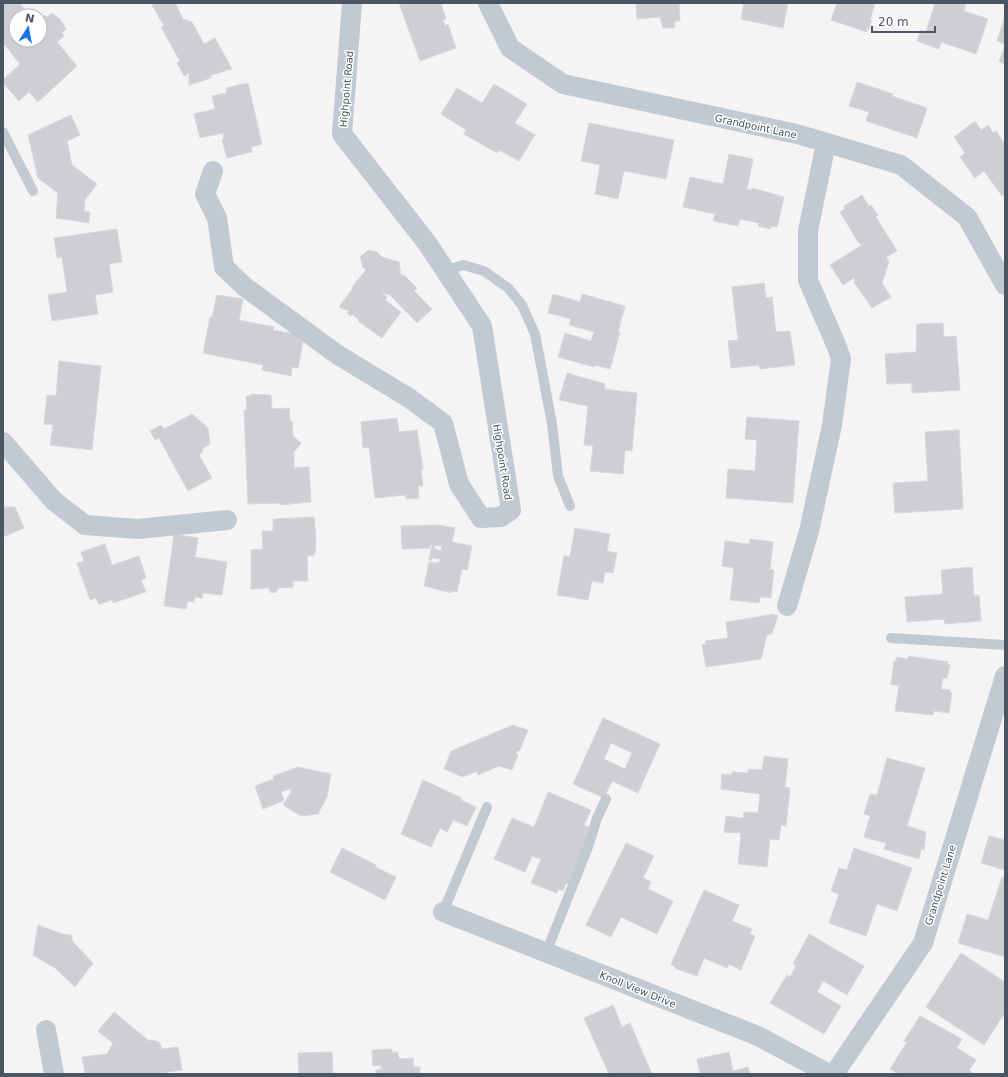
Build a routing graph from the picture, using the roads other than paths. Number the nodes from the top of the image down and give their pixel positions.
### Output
1 (352, 3) edge
2 (488, 3) edge
3 (3, 132) edge
4 (826, 143) junction
5 (213, 171) dead end
6 (33, 191) dead end
7 (446, 271) junction
8 (1005, 285) edge
9 (3, 442) edge
10 (570, 506) dead end
11 (227, 520) dead end
12 (787, 606) dead end
13 (891, 638) dead end
14 (1005, 645) edge
15 (1005, 676) edge
16 (606, 799) dead end
17 (486, 807) dead end
18 (443, 912) joint
19 (546, 953) junction
20 (46, 1030) dead end
21 (54, 1074) edge
22 (829, 1074) edge
23 (834, 1074) edge

1 - 7 street, Highpoint Road
2 - 4 street, Grandpoint Lane
3 - 6 lane
4 - 8 street, Grandpoint Lane
4 - 12 street
5 - 7 street, Highpoint Road
7 - 10 lane
9 - 11 street
13 - 14 lane
15 - 23 street, Grandpoint Lane
16 - 19 lane
17 - 18 lane
18 - 19 street, Knoll View Drive
19 - 22 street, Knoll View Drive
20 - 21 street

